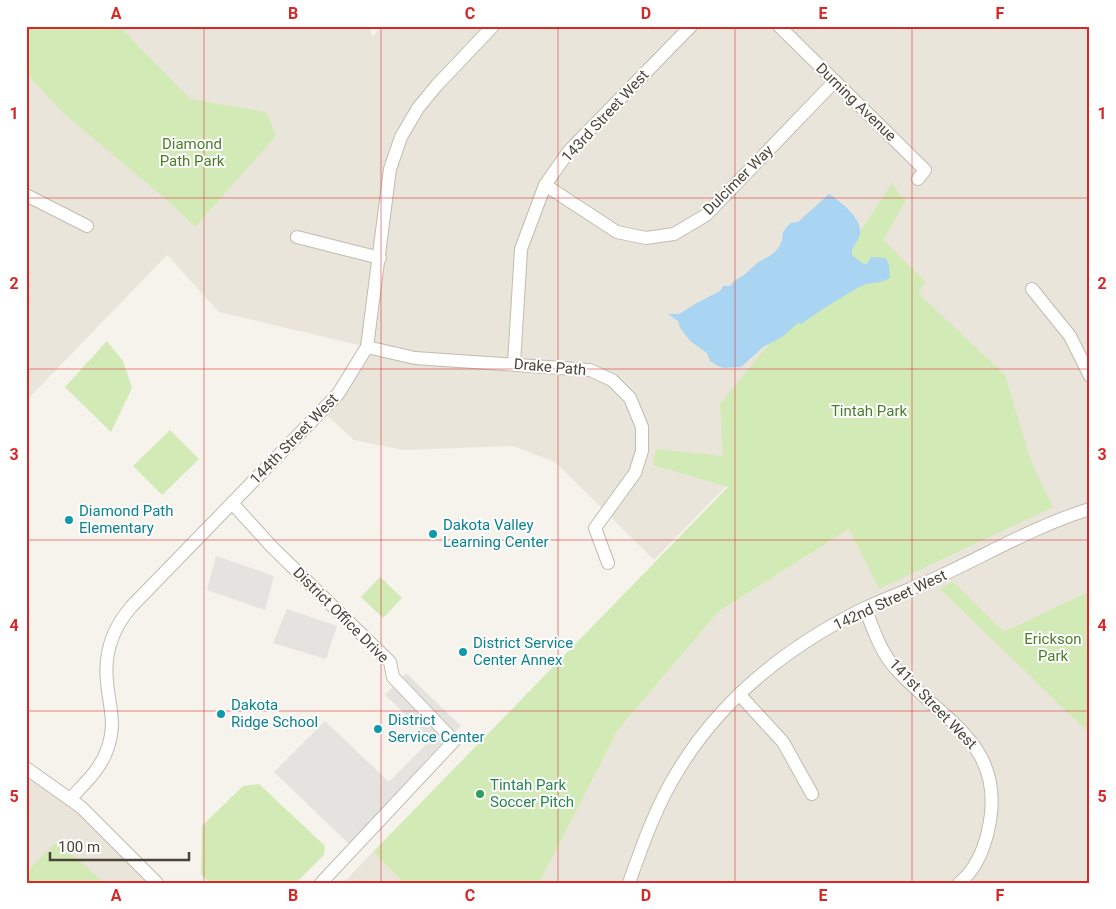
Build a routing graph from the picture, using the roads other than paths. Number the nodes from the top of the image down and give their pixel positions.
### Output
1 (493, 26) edge
2 (691, 26) edge
3 (779, 26) edge
4 (835, 81) junction
5 (918, 179) dead end
6 (545, 185) junction
7 (26, 194) edge
8 (87, 226) dead end
9 (296, 237) dead end
10 (380, 258) junction
11 (1032, 289) dead end
12 (367, 347) junction
13 (514, 364) junction
14 (1090, 376) edge
15 (232, 503) junction
16 (1090, 509) edge
17 (608, 563) dead end
18 (865, 608) junction
19 (739, 694) junction
20 (26, 768) edge
21 (812, 794) dead end
22 (70, 800) junction
23 (157, 883) edge
24 (322, 883) edge
25 (629, 883) edge
26 (959, 883) edge

1 - 10 street, 144th Street West
2 - 6 street, 143rd Street West
3 - 4 street, Durning Avenue
4 - 5 street, Durning Avenue
4 - 6 street, Dulcimer Way
6 - 13 street, 143rd Street West
7 - 8 street
9 - 10 street
10 - 12 street, 144th Street West
11 - 14 street
12 - 13 street, Drake Path
12 - 15 street, 144th Street West
13 - 17 street, Drake Path
15 - 22 street, 144th Street West
15 - 24 street, District Office Drive
16 - 18 street, 142nd Street West
18 - 19 street, 142nd Street West
18 - 26 street, 141st Street West
19 - 21 street
19 - 25 street, 142nd Street West
20 - 22 street
22 - 23 street

